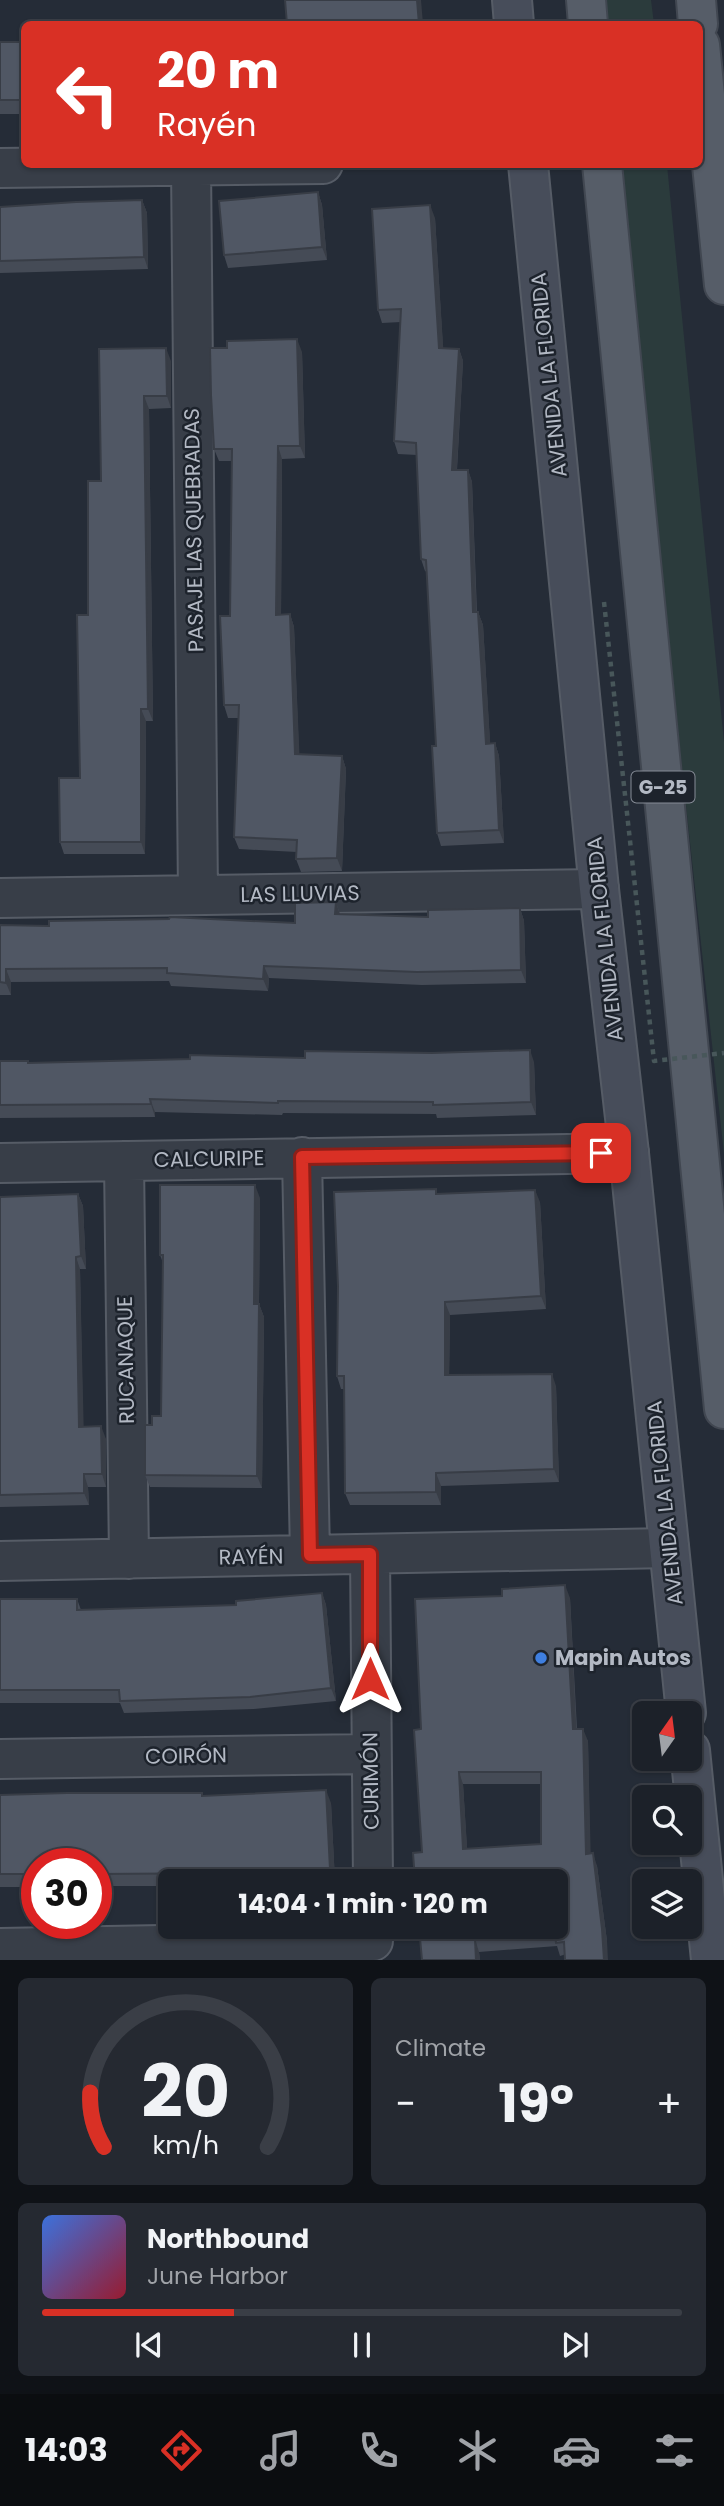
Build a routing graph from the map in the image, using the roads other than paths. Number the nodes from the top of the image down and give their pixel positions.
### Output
1 (512, 0) edge
2 (586, 0) edge
3 (696, 0) edge
4 (514, 21) edge
5 (588, 21) edge
6 (698, 21) edge
7 (703, 75) edge
8 (0, 168) edge
9 (21, 168) edge
10 (191, 168) edge
11 (528, 168) edge
12 (602, 168) edge
13 (724, 285) edge
14 (599, 889) junction
15 (198, 895) junction
16 (0, 898) edge
17 (629, 1153) junction
18 (302, 1157) junction
19 (124, 1161) junction
20 (0, 1163) edge
21 (724, 1409) edge
22 (669, 1548) junction
23 (370, 1554) junction
24 (310, 1555) junction
25 (128, 1559) junction
26 (0, 1561) edge
27 (685, 1701) edge
28 (371, 1754) junction
29 (0, 1759) edge
30 (692, 1771) edge
31 (373, 1869) edge
32 (373, 1943) edge
33 (0, 1948) edge
34 (711, 1960) edge

1 - 4 main road
2 - 5 main road
3 - 6 main road
7 - 13 main road
8 - 9 street
10 - 15 street, PASAJE LAS QUEBRADAS
11 - 14 main road, AVENIDA LA FLORIDA
12 - 21 main road, G-25
14 - 15 street, LAS LLUVIAS
14 - 17 main road, AVENIDA LA FLORIDA
15 - 16 street, LAS LLUVIAS
17 - 18 street, CALCURIPE
17 - 22 main road, AVENIDA LA FLORIDA
18 - 19 street, CALCURIPE
18 - 24 street
19 - 20 street, CALCURIPE
19 - 25 street, RUCANAQUE
22 - 23 street, RAYÉN
22 - 27 main road, AVENIDA LA FLORIDA
23 - 24 street, RAYÉN
23 - 28 street, CURIMÓN
24 - 25 street, RAYÉN
25 - 26 street, RAYÉN
28 - 29 street, COIRÓN
28 - 31 street, CURIMÓN
30 - 34 main road
32 - 33 street

